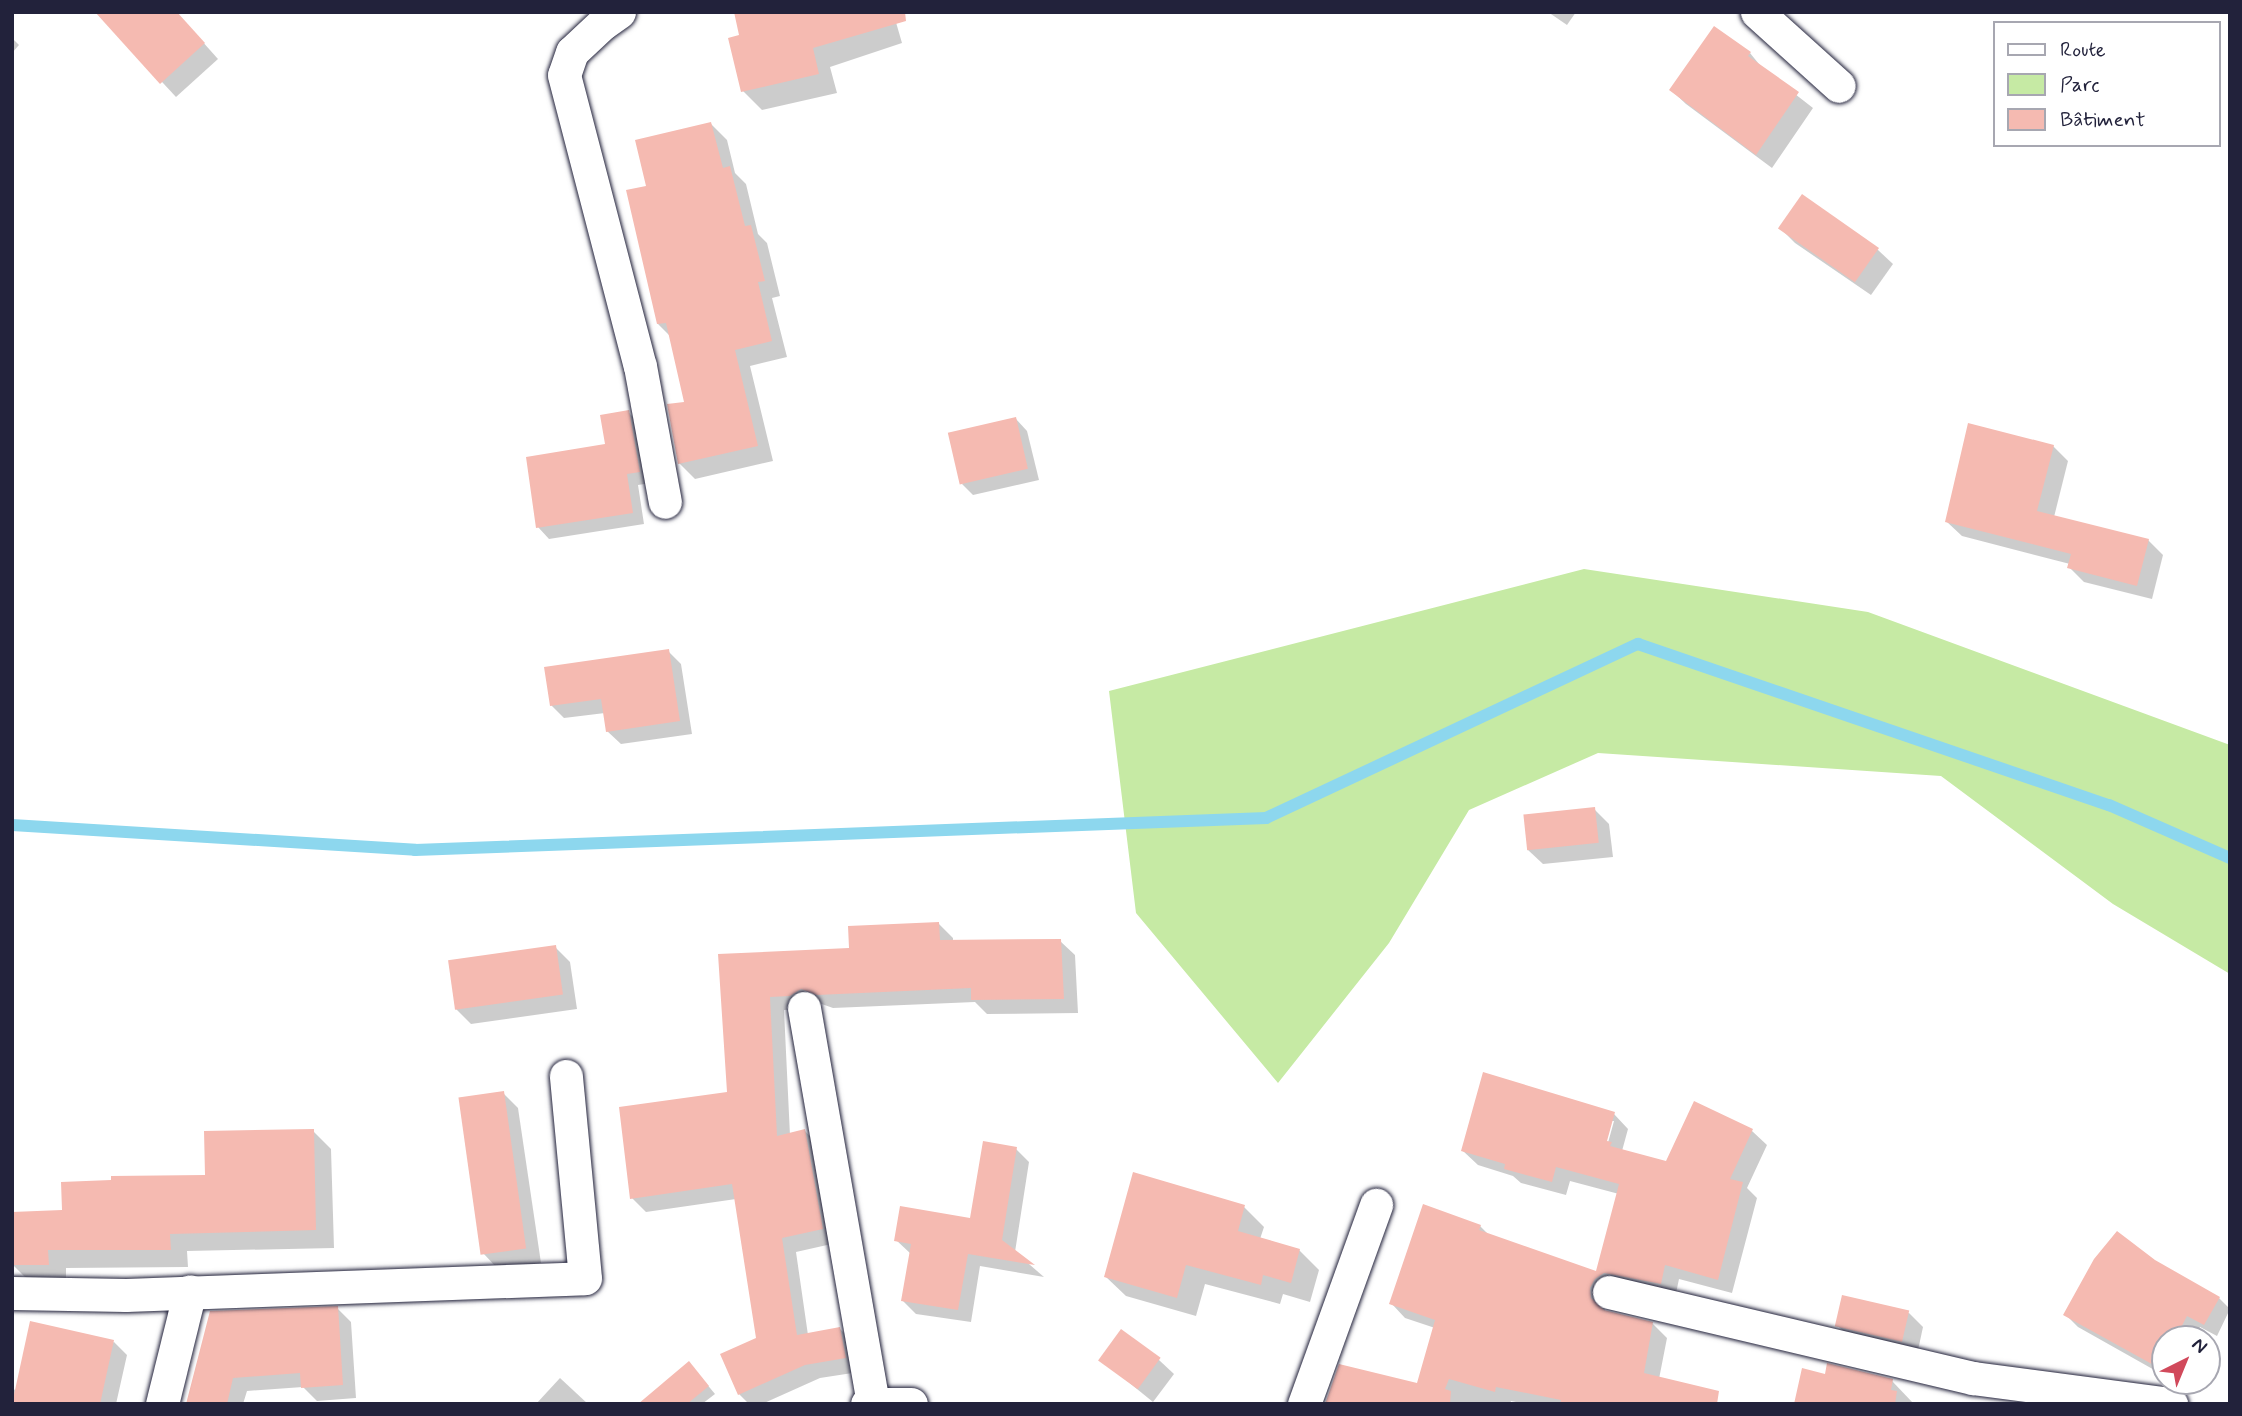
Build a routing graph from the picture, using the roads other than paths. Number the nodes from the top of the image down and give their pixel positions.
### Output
1 (619, 12) edge
2 (1757, 12) edge
3 (1839, 86) dead end
4 (664, 502) dead end
5 (803, 1008) dead end
6 (566, 1076) dead end
7 (1376, 1205) dead end
8 (190, 1291) junction
9 (1609, 1292) dead end
10 (12, 1293) edge
11 (1969, 1391) edge
12 (870, 1403) edge
13 (162, 1404) edge
14 (911, 1404) edge
15 (1304, 1404) edge
16 (2171, 1404) edge

1 - 4 street
2 - 3 street
5 - 12 street
6 - 8 street
7 - 15 street
8 - 10 street
8 - 13 street
9 - 11 street
11 - 16 street
12 - 14 street

